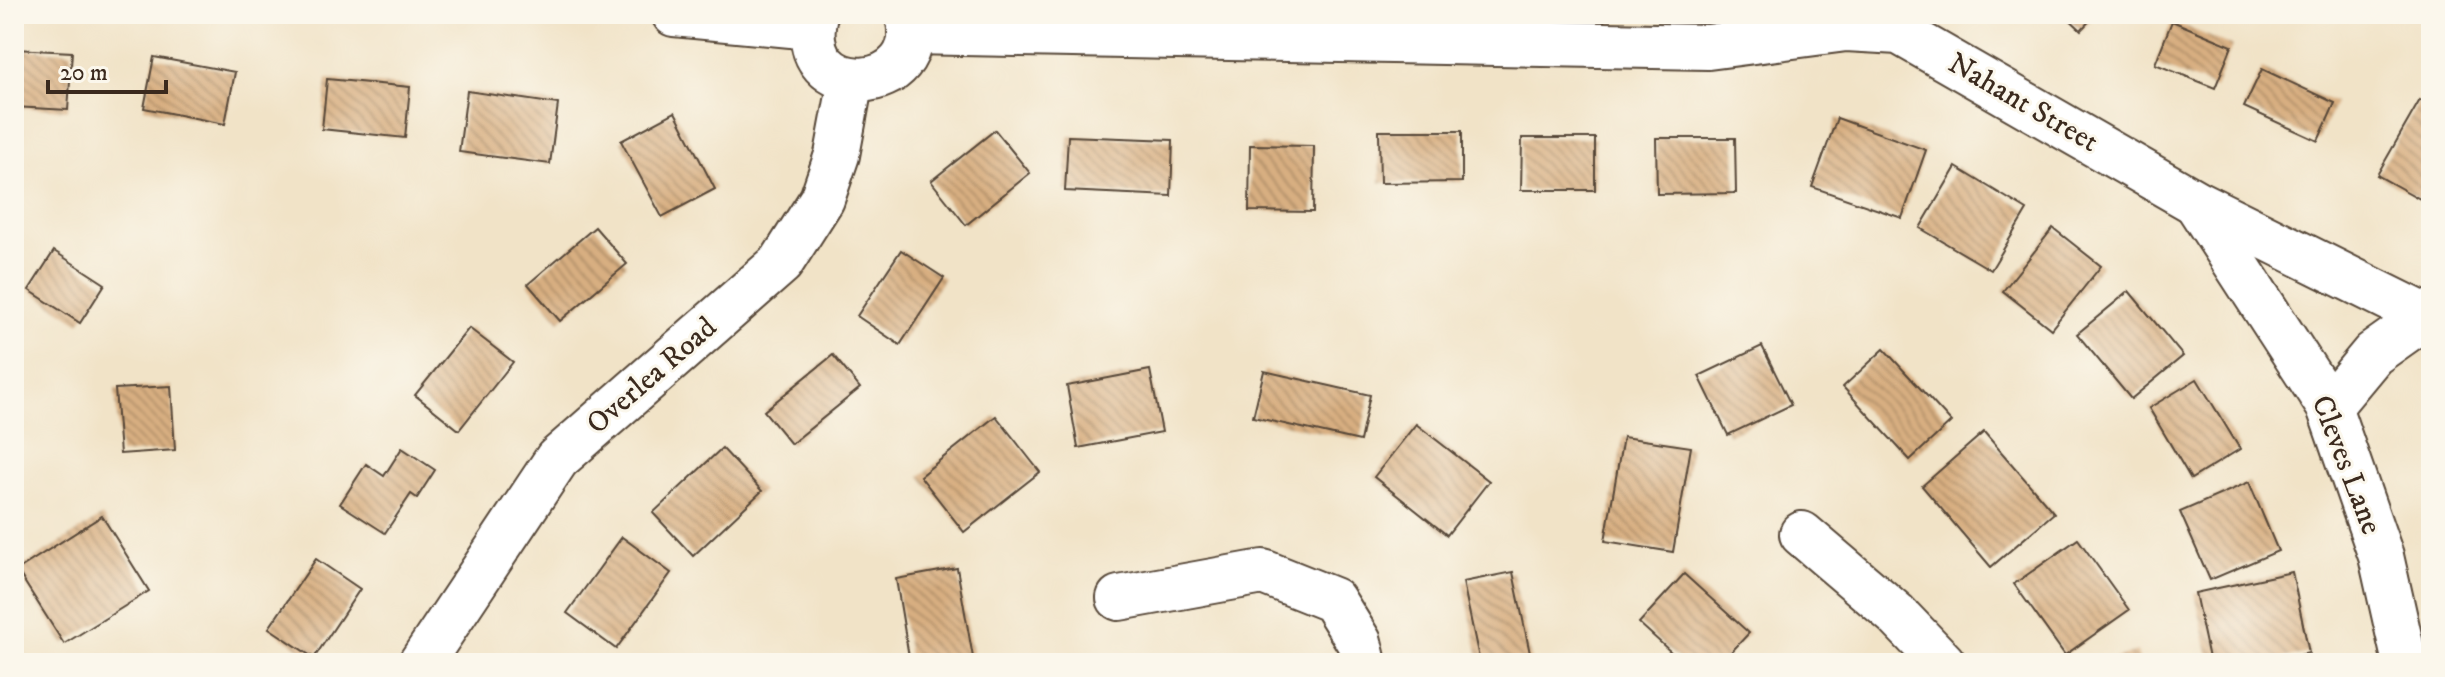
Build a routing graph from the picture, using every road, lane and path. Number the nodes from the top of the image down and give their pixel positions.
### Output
1 (674, 14) edge
2 (814, 21) edge
3 (908, 23) edge
4 (1907, 23) edge
5 (851, 80) junction
6 (2197, 203) junction
7 (2428, 318) edge
8 (2329, 407) junction
9 (1802, 534) dead end
10 (1119, 598) dead end
11 (421, 663) edge
12 (1364, 663) edge
13 (1943, 663) edge
14 (2405, 663) edge

1 - 2 street
2 - 5 street
3 - 4 street, Nahant Street
3 - 5 street
4 - 6 street, Nahant Street
5 - 11 street, Overlea Road
6 - 7 street, Nahant Street
6 - 8 street, Cleves Lane
7 - 8 street
8 - 14 street, Cleves Lane
9 - 13 street
10 - 12 street

